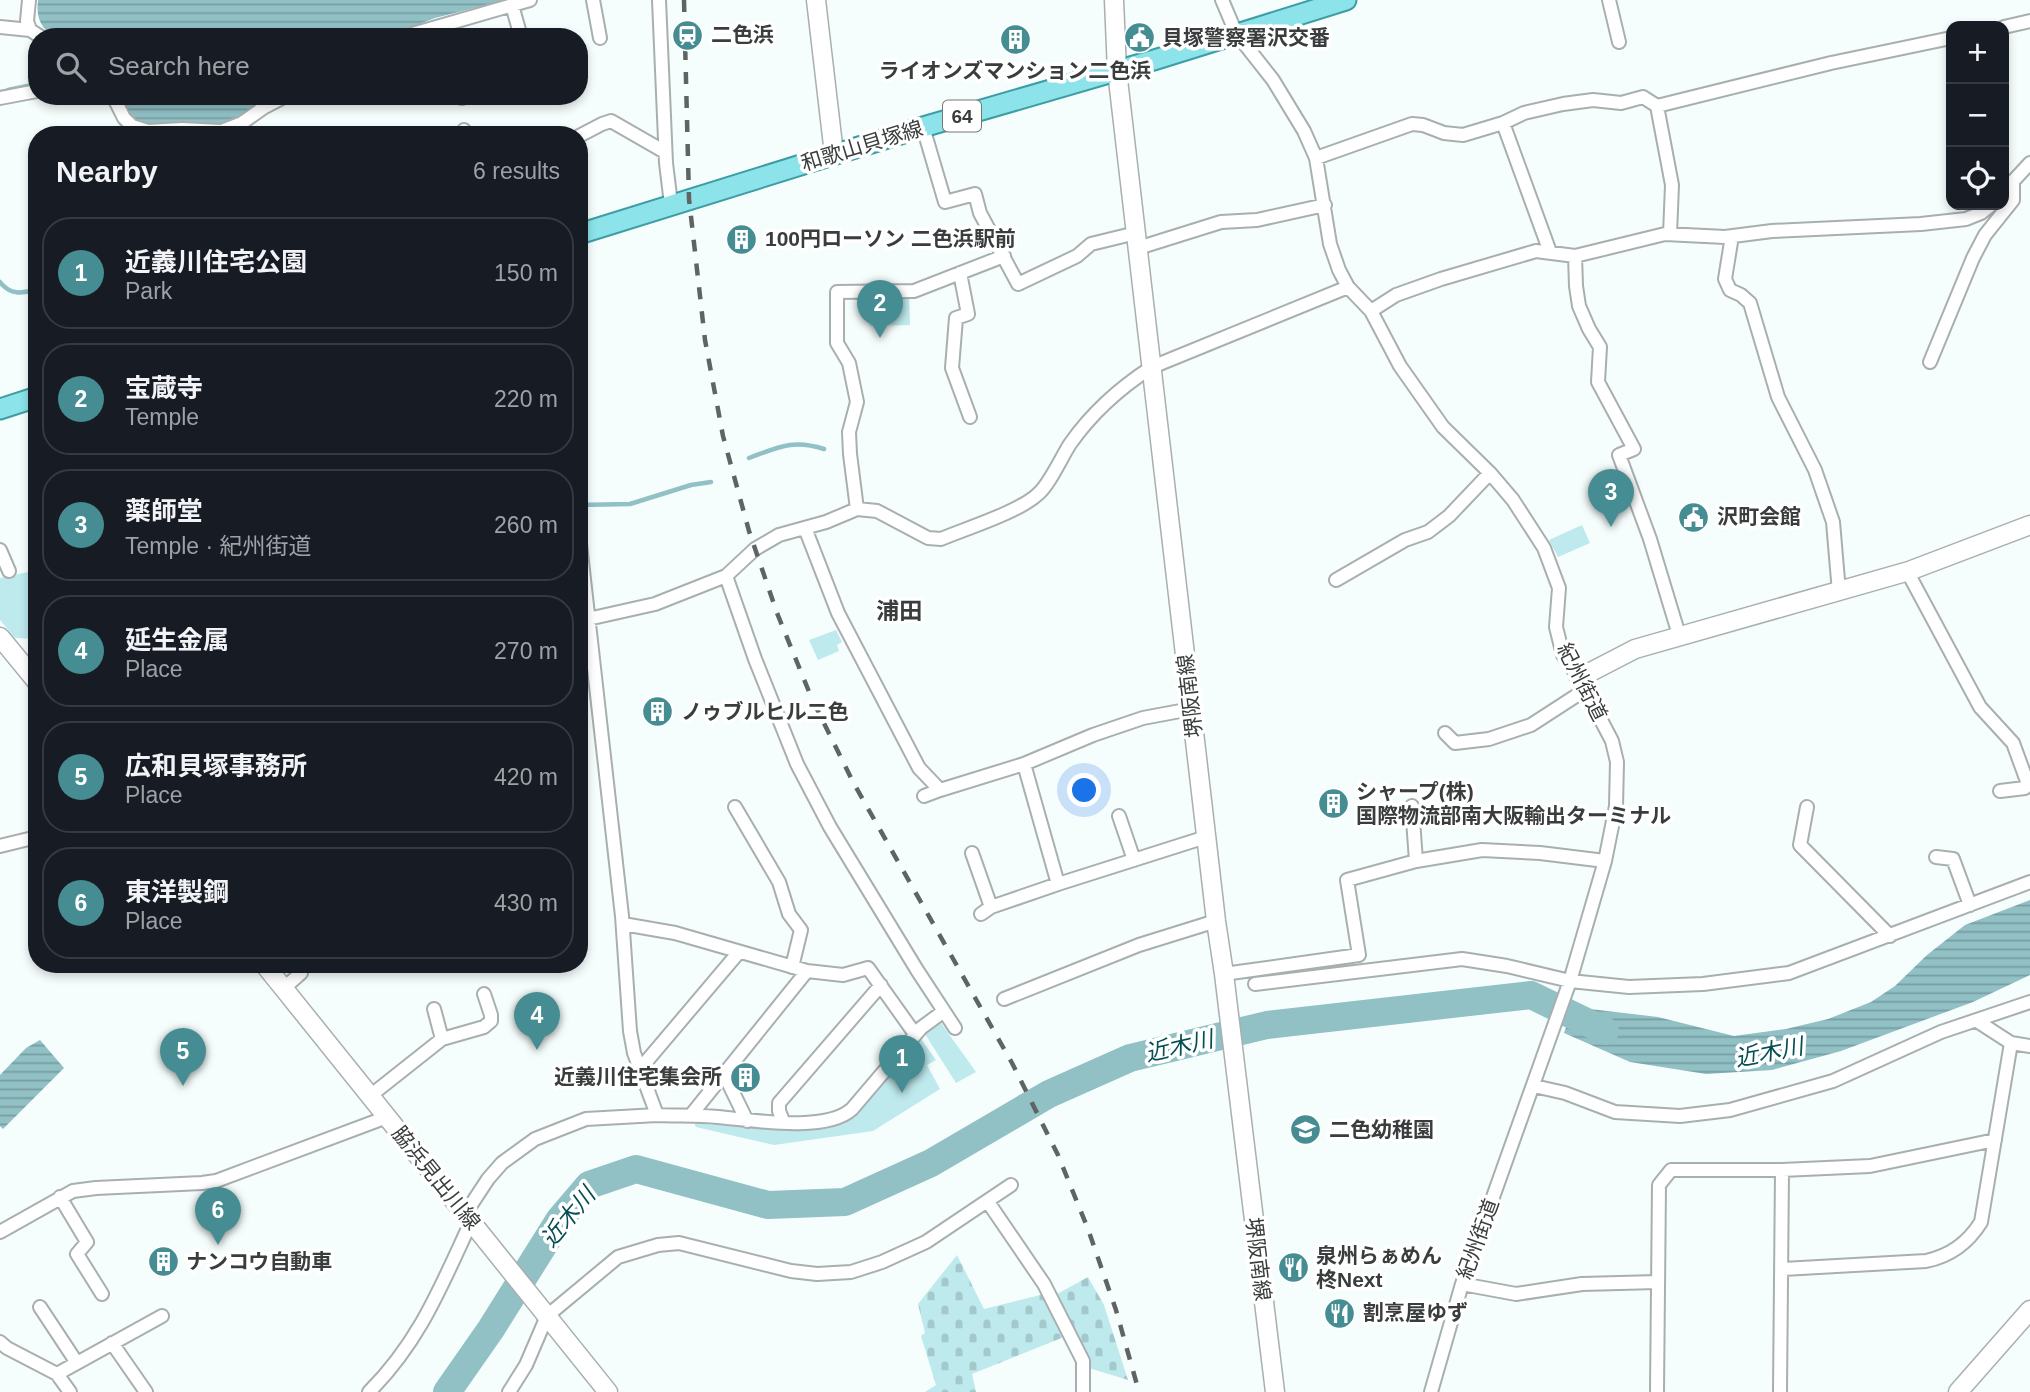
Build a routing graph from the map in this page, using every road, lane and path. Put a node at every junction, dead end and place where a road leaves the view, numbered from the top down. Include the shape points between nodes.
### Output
1 (29, 0) edge
2 (530, 0) edge
3 (593, 0) edge
4 (659, 0) edge
5 (817, 0) edge
6 (1114, 0) edge
7 (1222, 0) edge
8 (1346, 0) edge
9 (1609, 0) edge
10 (512, 5) junction
11 (2030, 21) edge
12 (2009, 26) edge
13 (0, 27) edge
14 (32, 28) edge
15 (450, 28) edge
16 (518, 28) edge
17 (28, 32) edge
18 (1236, 33) junction
19 (600, 38) dead end
20 (1946, 39) edge
21 (1619, 42) dead end
22 (1117, 71) junction
23 (28, 93) edge
24 (0, 98) edge
25 (118, 105) edge
26 (267, 105) edge
27 (1657, 106) junction
28 (1503, 123) junction
29 (130, 126) edge
30 (234, 126) edge
31 (923, 127) junction
32 (588, 131) edge
33 (665, 152) junction
34 (834, 154) junction
35 (1316, 158) junction
36 (2030, 163) edge
37 (2009, 185) edge
38 (671, 204) junction
39 (1325, 205) junction
40 (1985, 210) edge
41 (2004, 210) edge
42 (588, 231) edge
43 (1670, 234) junction
44 (1732, 236) junction
45 (1137, 240) junction
46 (1550, 252) junction
47 (1004, 256) junction
48 (1575, 256) junction
49 (960, 273) junction
50 (1348, 286) junction
51 (1370, 312) junction
52 (1930, 362) dead end
53 (1152, 367) junction
54 (28, 400) edge
55 (0, 409) edge
56 (970, 416) dead end
57 (1490, 473) junction
58 (857, 509) junction
59 (2030, 525) edge
60 (805, 528) junction
61 (0, 550) edge
62 (9, 571) dead end
63 (1907, 571) junction
64 (726, 576) junction
65 (1336, 580) dead end
66 (1839, 592) junction
67 (588, 619) edge
68 (1679, 635) junction
69 (0, 636) edge
70 (588, 651) edge
71 (28, 671) edge
72 (1582, 684) junction
73 (1191, 709) junction
74 (1445, 733) dead end
75 (1024, 764) junction
76 (2029, 783) edge
77 (940, 790) junction
78 (2000, 790) dead end
79 (924, 796) dead end
80 (1412, 806) dead end
81 (735, 807) dead end
82 (1807, 807) dead end
83 (1119, 816) dead end
84 (1206, 837) junction
85 (28, 839) edge
86 (0, 846) edge
87 (972, 853) dead end
88 (1936, 856) dead end
89 (1134, 860) junction
90 (1416, 861) junction
91 (1605, 861) junction
92 (2030, 882) edge
93 (1058, 884) junction
94 (1970, 905) junction
95 (1216, 921) junction
96 (623, 925) junction
97 (1891, 936) junction
98 (739, 952) junction
99 (792, 967) junction
100 (807, 971) junction
101 (271, 973) edge
102 (301, 973) edge
103 (1569, 982) junction
104 (1225, 983) junction
105 (1255, 984) dead end
106 (881, 985) junction
107 (283, 989) junction
108 (484, 994) dead end
109 (1004, 999) dead end
110 (2030, 1002) edge
111 (434, 1009) dead end
112 (944, 1011) junction
113 (1977, 1021) junction
114 (955, 1028) dead end
115 (915, 1034) junction
116 (442, 1039) junction
117 (2011, 1043) junction
118 (2030, 1046) edge
119 (640, 1069) junction
120 (724, 1074) junction
121 (1535, 1082) junction
122 (370, 1096) junction
123 (657, 1115) junction
124 (691, 1115) junction
125 (387, 1117) junction
126 (747, 1121) junction
127 (784, 1123) junction
128 (1995, 1140) junction
129 (1782, 1170) junction
130 (1011, 1185) dead end
131 (60, 1197) junction
132 (988, 1202) junction
133 (471, 1221) junction
134 (0, 1232) edge
135 (77, 1254) junction
136 (65, 1262) dead end
137 (1783, 1269) junction
138 (1657, 1282) junction
139 (1462, 1284) junction
140 (102, 1294) dead end
141 (40, 1307) dead end
142 (2030, 1310) edge
143 (162, 1315) dead end
144 (547, 1316) junction
145 (0, 1342) edge
146 (112, 1343) junction
147 (77, 1363) junction
148 (593, 1372) junction
149 (57, 1374) junction
150 (70, 1392) edge
151 (146, 1392) edge
152 (369, 1392) edge
153 (509, 1392) edge
154 (596, 1392) edge
155 (608, 1392) edge
156 (1083, 1392) edge
157 (1275, 1392) edge
158 (1431, 1392) edge
159 (1657, 1392) edge
160 (1780, 1392) edge
161 (1958, 1392) edge

1 - 14 street via 27,21
2 - 10 street
3 - 19 street
4 - 33 street
5 - 34 main road
6 - 22 main road, 堺阪南線
7 - 18 street, 紀州街道
8 - 18 main road, 和歌山貝塚線 / 64
9 - 21 street
10 - 15 street
10 - 16 street
11 - 12 street
13 - 17 street
18 - 22 main road, 和歌山貝塚線 / 64
18 - 35 street, 紀州街道 via 1273,80
20 - 27 street
22 - 31 main road, 和歌山貝塚線 / 64
22 - 45 main road, 堺阪南線
23 - 24 street
25 - 29 street
26 - 30 street
27 - 28 street via 1643,97 1621,103 1593,100 1524,113
27 - 43 street via 1672,185
28 - 35 street via 1463,135 1412,124
28 - 46 street
31 - 34 main road, 和歌山貝塚線 / 64
31 - 47 street via 945,202 975,194 980,213
32 - 33 street via 611,121
33 - 38 street
34 - 38 main road, 和歌山貝塚線 / 64
35 - 39 street, 紀州街道
36 - 37 street
38 - 42 main road, 和歌山貝塚線 / 64
39 - 45 street
39 - 50 street, 紀州街道 via 1329,244
40 - 44 street via 1966,219 1933,223
41 - 52 street via 1973,258
43 - 44 street
43 - 48 street
44 - 66 street via 1725,279 1730,290 1750,303 1778,397 1815,470 1833,522
45 - 47 street via 1091,244 1077,256 1018,284
45 - 53 main road, 堺阪南線
46 - 48 street
46 - 51 street via 1536,251 1441,279 1396,295
47 - 49 street
48 - 68 street via 1579,306 1600,347 1598,382 1634,449 1619,456
49 - 56 street via 968,314 956,318 952,368
49 - 58 street via 914,290 837,292 837,343 849,363 857,402 849,432
50 - 51 street, 紀州街道
50 - 53 street
51 - 57 street, 紀州街道 via 1400,366 1443,427
53 - 58 street via 1099,411 1073,440 1041,492 1027,503 941,539 928,538 877,511
53 - 73 main road, 堺阪南線
54 - 55 main road
57 - 65 street via 1428,532 1405,540
57 - 72 street, 紀州街道 via 1544,548 1559,588 1556,627 1563,655
58 - 60 street
59 - 63 main road
60 - 64 street via 779,535 755,549
60 - 77 street via 838,613 919,768
61 - 62 street
63 - 66 main road
63 - 76 street via 1980,707 2013,743
64 - 67 street via 655,604
64 - 112 street via 797,764 837,839
66 - 68 main road
68 - 72 main road via 1635,649
69 - 71 main road
70 - 96 street
72 - 74 street via 1531,725 1489,739 1455,743
72 - 91 street, 紀州街道 via 1612,741 1617,762 1616,806
73 - 75 street via 1143,718
73 - 84 main road, 堺阪南線
75 - 77 street
75 - 93 street
76 - 78 street via 2025,788
77 - 79 street
80 - 90 street
81 - 99 street via 801,930
82 - 97 street via 1800,845
83 - 89 street
84 - 89 street
84 - 95 main road, 堺阪南線
85 - 86 street
87 - 93 street via 986,910
88 - 94 street via 1954,859
89 - 93 street
90 - 91 street via 1482,850
90 - 104 street via 1348,880 1359,955
91 - 103 street, 紀州街道
92 - 94 street
94 - 97 street
95 - 104 main road, 堺阪南線
95 - 109 street
96 - 98 street via 675,933
96 - 119 street via 630,1031
97 - 103 street via 1789,973 1642,987
98 - 99 street
98 - 119 street
99 - 100 street
100 - 106 street via 838,975 867,968
100 - 120 street
101 - 107 main road, 脇浜見出川線
102 - 107 street
103 - 105 street via 1507,965 1462,959
103 - 121 street, 紀州街道
104 - 157 main road, 堺阪南線
106 - 115 street
106 - 127 street via 779,1103
107 - 122 main road, 脇浜見出川線
108 - 116 street via 491,1021
110 - 113 street
111 - 116 street
112 - 114 street
112 - 115 street
113 - 117 street
113 - 121 street via 1941,1032 1833,1081 1730,1110 1680,1116 1615,1112
115 - 127 street via 847,1114
116 - 122 street
117 - 118 street
117 - 128 street
119 - 123 street
120 - 124 street
120 - 126 street
121 - 139 street, 紀州街道
122 - 125 main road, 脇浜見出川線
123 - 124 street
123 - 133 street via 586,1119 535,1139 488,1179
124 - 126 street
125 - 131 street via 216,1181 96,1188
125 - 133 main road, 脇浜見出川線
126 - 127 street
128 - 129 street via 1870,1166
128 - 137 street via 1981,1222 1954,1250 1926,1261
129 - 137 street
129 - 138 street via 1671,1170 1659,1185
130 - 132 street
131 - 134 street
131 - 135 street via 87,1242
132 - 144 street via 926,1242 851,1272 790,1271 679,1243 638,1249 618,1257
132 - 156 street via 1044,1284 1078,1350 1083,1361
133 - 144 main road, 脇浜見出川線
133 - 152 street via 417,1333
135 - 136 street
135 - 140 street
137 - 160 street
138 - 139 street via 1582,1284 1516,1294
138 - 159 street
139 - 158 street, 紀州街道
141 - 147 street
142 - 161 main road
143 - 146 street
144 - 148 main road, 脇浜見出川線
144 - 153 street
145 - 149 street
146 - 147 street
146 - 151 street
147 - 149 street
148 - 154 main road
148 - 155 main road, 脇浜見出川線
149 - 150 street

